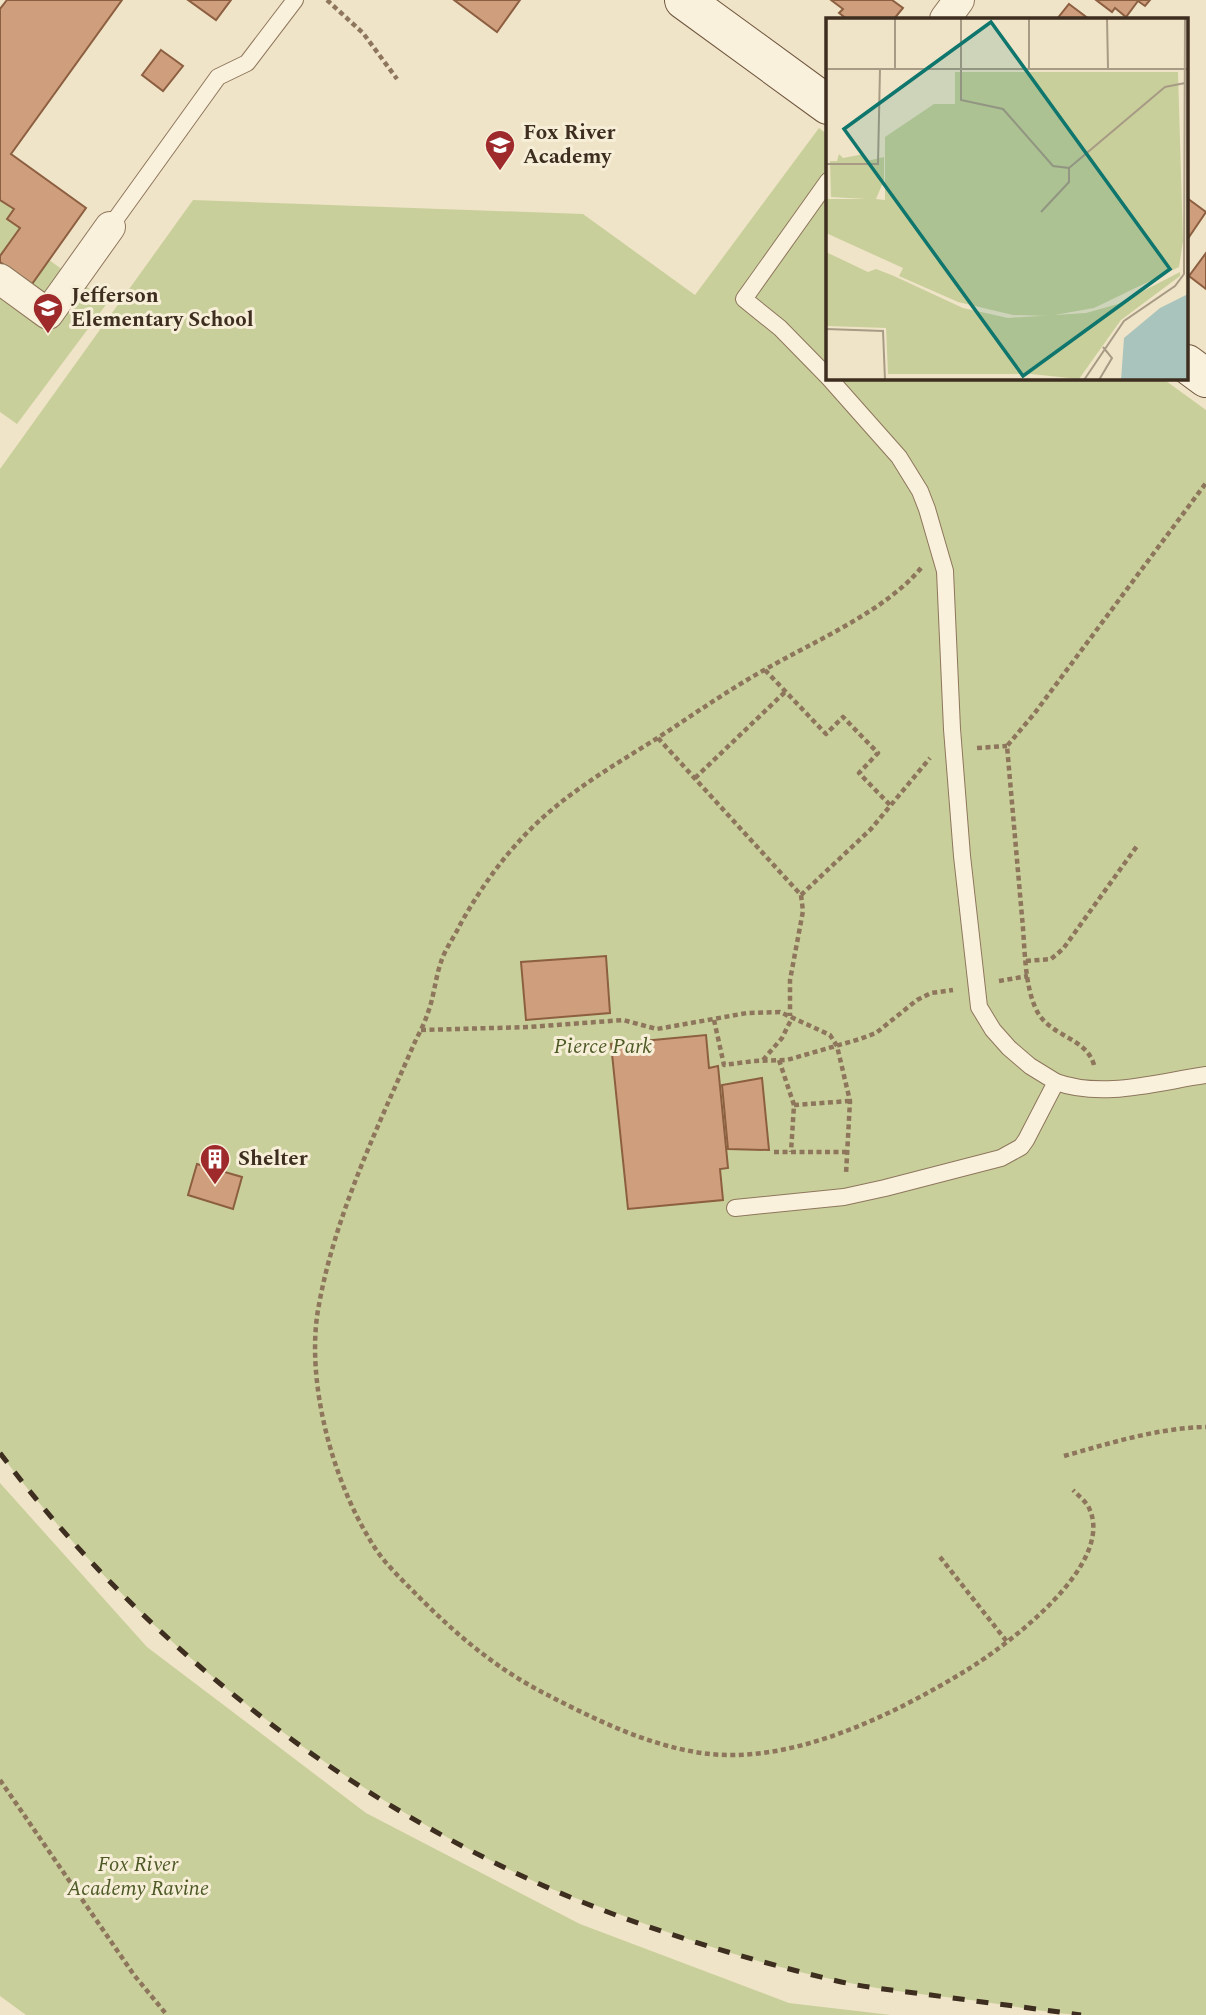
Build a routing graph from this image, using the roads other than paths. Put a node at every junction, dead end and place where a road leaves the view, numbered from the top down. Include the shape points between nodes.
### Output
1 (295, 0) edge
2 (684, 0) edge
3 (959, 0) edge
4 (946, 18) edge
5 (826, 104) edge
6 (826, 184) edge
7 (110, 227) joint
8 (0, 279) edge
9 (1188, 365) edge
10 (826, 376) edge
11 (1206, 378) edge
12 (830, 380) edge
13 (1206, 1075) edge
14 (1056, 1082) junction
15 (735, 1208) dead end

1 - 7 lane via 247,64 218,77
2 - 5 main road
3 - 4 street
6 - 10 lane via 744,299
7 - 8 street via 48,314
9 - 11 main road
12 - 14 lane via 887,442 910,473 927,509 945,571 952,729 979,1006 1009,1048
13 - 14 lane via 1096,1091
14 - 15 lane via 1026,1140 1014,1152 975,1167 852,1195

